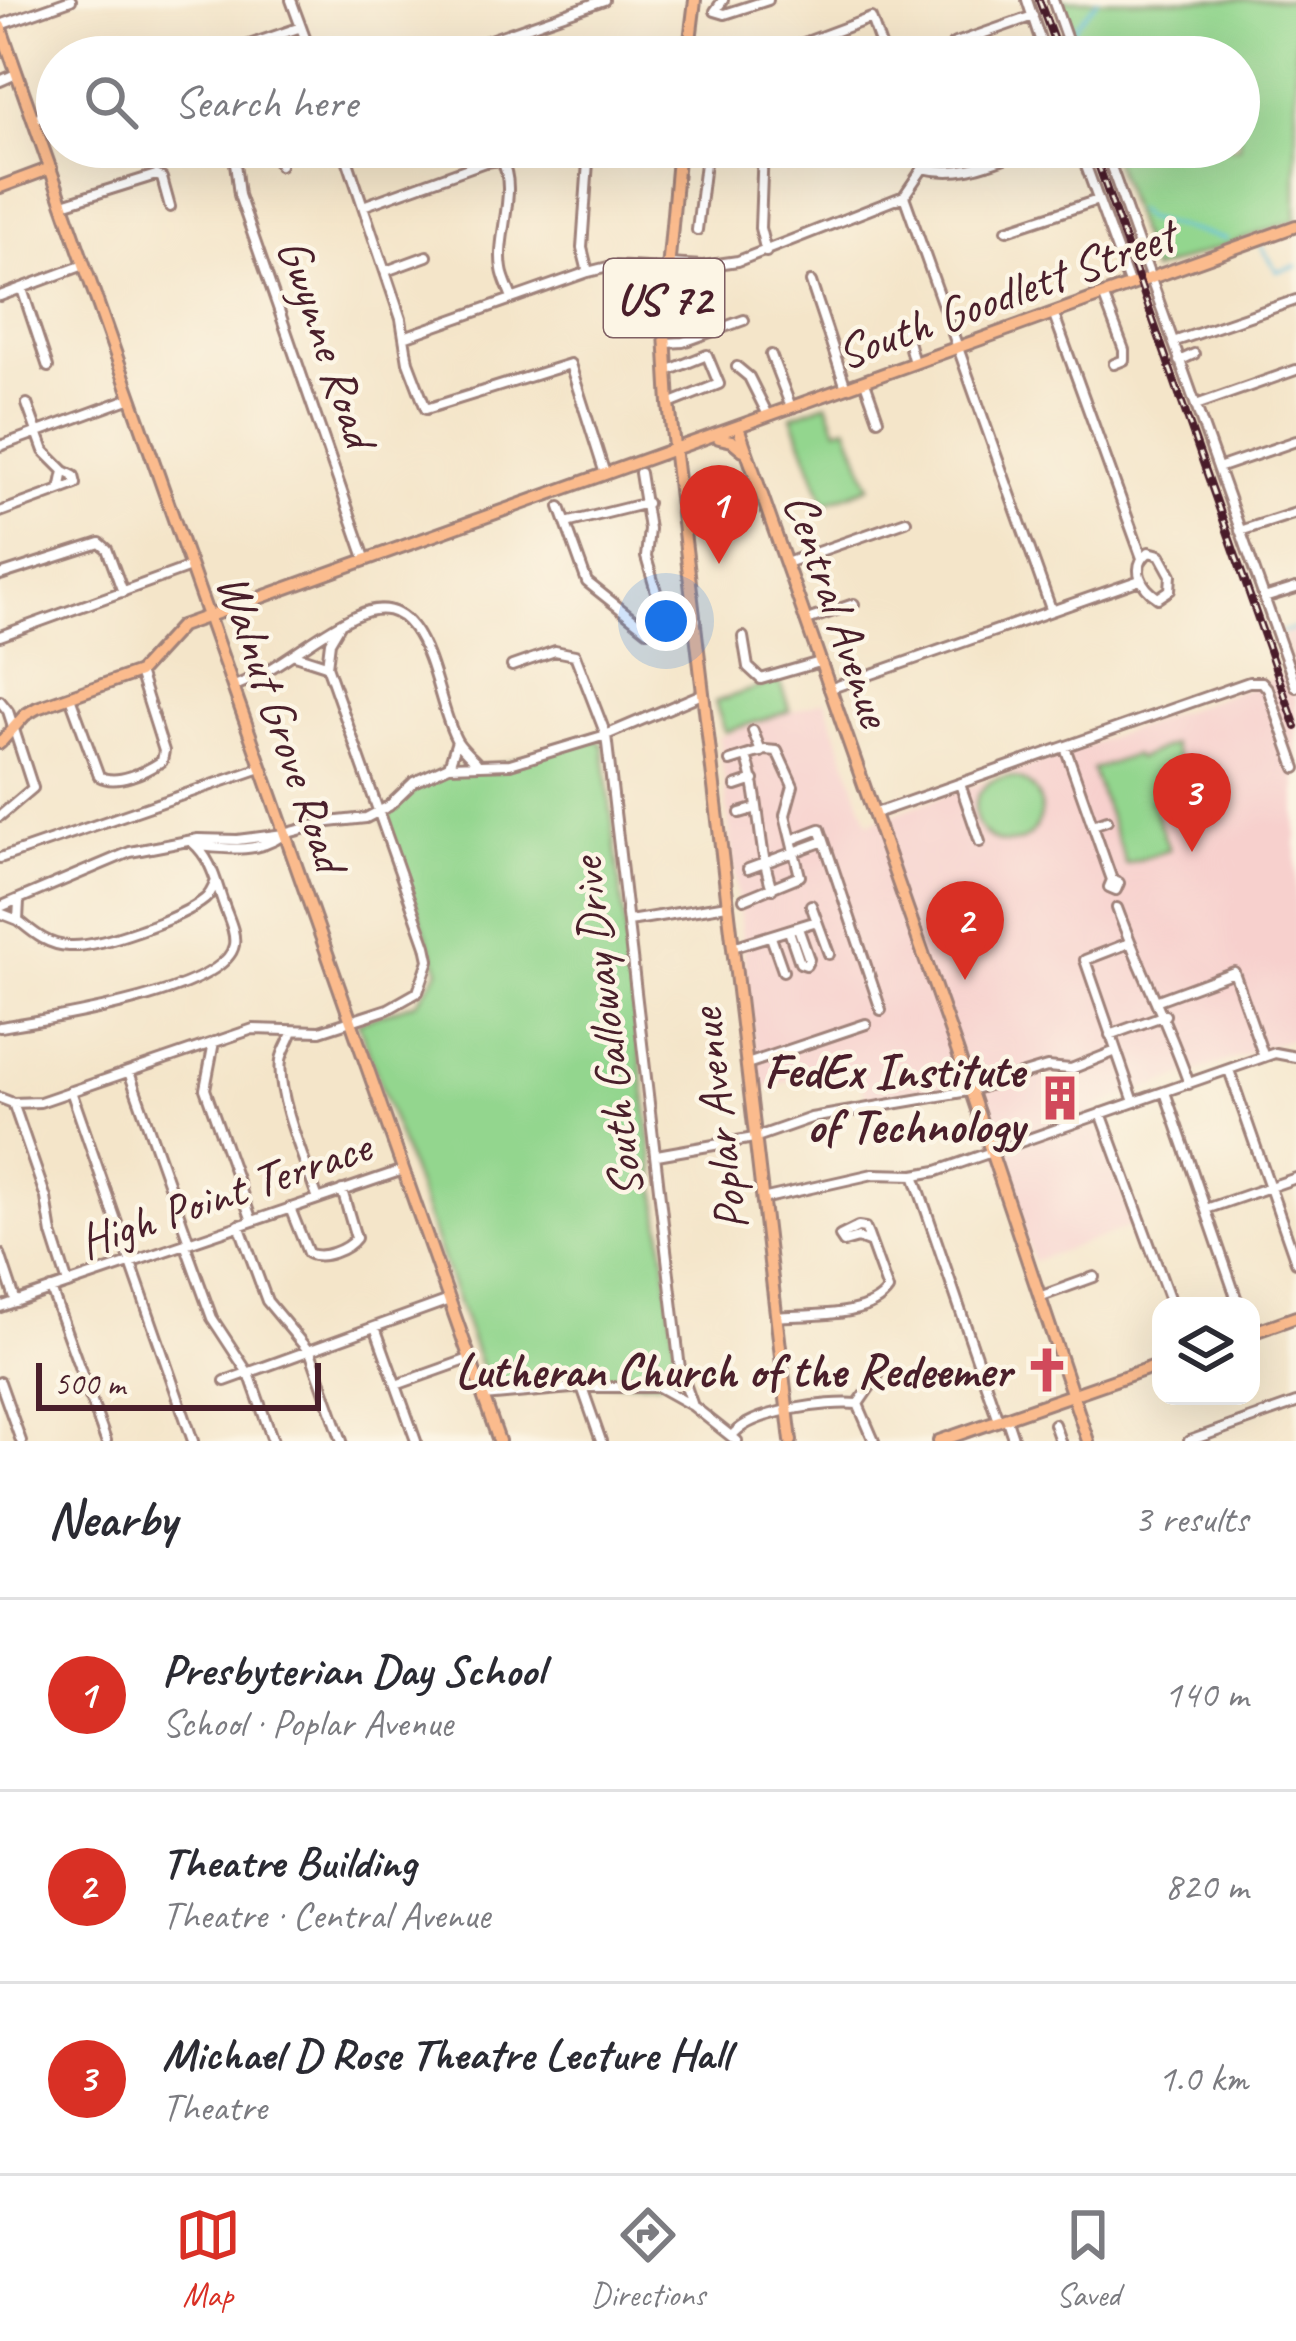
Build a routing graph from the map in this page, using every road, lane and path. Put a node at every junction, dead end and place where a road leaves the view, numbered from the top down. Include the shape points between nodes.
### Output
1 (71, 0) edge
2 (291, 0) edge
3 (604, 0) edge
4 (724, 0) edge
5 (769, 0) edge
6 (1027, 0) edge
7 (1053, 0) edge
8 (694, 4) edge
9 (715, 11) junction
10 (1033, 16) junction
11 (0, 25) edge
12 (301, 27) junction
13 (275, 36) edge
14 (304, 36) edge
15 (501, 36) edge
16 (690, 36) edge
17 (825, 36) edge
18 (878, 36) edge
19 (976, 36) edge
20 (1039, 36) edge
21 (1065, 36) edge
22 (16, 74) junction
23 (0, 81) edge
24 (36, 118) edge
25 (33, 119) junction
26 (36, 127) edge
27 (51, 168) joint
28 (236, 168) edge
29 (350, 168) edge
30 (476, 168) edge
31 (506, 168) edge
32 (588, 168) edge
33 (677, 168) edge
34 (704, 168) edge
35 (763, 168) edge
36 (922, 168) joint
37 (978, 168) edge
38 (1087, 168) edge
39 (1112, 168) edge
40 (0, 187) edge
41 (904, 196) junction
42 (673, 199) junction
43 (1098, 200) junction
44 (700, 202) junction
45 (63, 204) junction
46 (363, 206) junction
47 (170, 207) dead end
48 (1296, 226) edge
49 (697, 230) dead end
50 (1006, 230) dead end
51 (766, 252) junction
52 (427, 256) dead end
53 (84, 265) junction
54 (666, 266) junction
55 (386, 272) junction
56 (588, 272) junction
57 (1151, 280) junction
58 (811, 282) dead end
59 (1130, 287) junction
60 (22, 288) junction
61 (0, 296) edge
62 (1104, 297) junction
63 (512, 298) junction
64 (1296, 300) edge
65 (1054, 315) junction
66 (744, 320) dead end
67 (904, 326) dead end
68 (404, 337) junction
69 (1173, 342) junction
70 (664, 343) junction
71 (959, 349) junction
72 (1194, 354) dead end
73 (771, 355) dead end
74 (1179, 361) junction
75 (914, 364) junction
76 (1114, 364) dead end
77 (48, 367) dead end
78 (737, 367) dead end
79 (1296, 370) edge
80 (667, 371) junction
81 (865, 382) junction
82 (847, 389) junction
83 (131, 398) junction
84 (27, 404) dead end
85 (670, 404) junction
86 (1196, 405) junction
87 (791, 408) junction
88 (768, 416) junction
89 (878, 418) dead end
90 (672, 421) junction
91 (738, 427) junction
92 (37, 433) junction
93 (718, 438) junction
94 (696, 439) junction
95 (1296, 441) edge
96 (0, 446) edge
97 (675, 449) junction
98 (751, 463) junction
99 (1218, 468) junction
100 (640, 473) dead end
101 (605, 474) junction
102 (647, 503) junction
103 (560, 506) dead end
104 (0, 512) edge
105 (1296, 513) edge
106 (905, 520) dead end
107 (566, 524) junction
108 (1240, 531) junction
109 (364, 558) junction
110 (1142, 558) junction
111 (784, 563) junction
112 (190, 567) junction
113 (0, 575) edge
114 (1140, 580) junction
115 (1296, 588) edge
116 (123, 592) junction
117 (1264, 598) junction
118 (854, 604) dead end
119 (1051, 609) junction
120 (208, 616) junction
121 (696, 620) junction
122 (805, 621) junction
123 (340, 625) junction
124 (666, 626) junction
125 (0, 636) edge
126 (743, 638) dead end
127 (292, 656) junction
128 (820, 662) junction
129 (1292, 664) edge
130 (327, 666) junction
131 (512, 666) dead end
132 (139, 672) junction
133 (234, 686) junction
134 (1296, 687) edge
135 (829, 689) junction
136 (704, 693) junction
137 (70, 697) junction
138 (0, 701) edge
139 (14, 726) junction
140 (754, 731) dead end
141 (606, 735) junction
142 (457, 741) junction
143 (0, 743) edge
144 (1065, 747) junction
145 (761, 752) junction
146 (746, 755) junction
147 (730, 761) dead end
148 (476, 762) junction
149 (449, 766) junction
150 (261, 768) junction
151 (1296, 768) edge
152 (754, 780) junction
153 (961, 784) junction
154 (736, 787) dead end
155 (757, 808) junction
156 (378, 812) junction
157 (740, 813) dead end
158 (872, 814) junction
159 (0, 816) edge
160 (1107, 820) dead end
161 (1093, 826) junction
162 (284, 834) junction
163 (760, 836) junction
164 (191, 842) junction
165 (744, 842) dead end
166 (980, 842) dead end
167 (225, 844) junction
168 (794, 844) junction
169 (0, 858) edge
170 (764, 863) junction
171 (748, 869) dead end
172 (215, 877) junction
173 (1112, 880) dead end
174 (772, 889) junction
175 (206, 899) junction
176 (744, 899) dead end
177 (19, 901) junction
178 (223, 903) junction
179 (811, 904) dead end
180 (727, 905) junction
181 (1117, 908) dead end
182 (0, 910) edge
183 (18, 920) junction
184 (629, 922) junction
185 (817, 922) junction
186 (771, 937) junction
187 (1130, 943) junction
188 (733, 946) junction
189 (829, 954) dead end
190 (782, 971) dead end
191 (1158, 1000) junction
192 (881, 1010) dead end
193 (1165, 1015) junction
194 (350, 1022) junction
195 (866, 1024) dead end
196 (0, 1027) edge
197 (292, 1033) junction
198 (1111, 1035) junction
199 (214, 1042) junction
200 (1116, 1052) junction
201 (1264, 1057) junction
202 (1296, 1057) edge
203 (747, 1064) junction
204 (1229, 1070) junction
205 (129, 1072) junction
206 (1189, 1084) junction
207 (70, 1091) junction
208 (968, 1091) junction
209 (1165, 1092) junction
210 (0, 1098) edge
211 (1134, 1102) junction
212 (13, 1103) junction
213 (0, 1110) edge
214 (1101, 1113) junction
215 (754, 1138) junction
216 (989, 1153) junction
217 (657, 1155) junction
218 (403, 1170) junction
219 (914, 1175) junction
220 (1296, 1178) edge
221 (1269, 1187) junction
222 (342, 1190) junction
223 (763, 1198) junction
224 (318, 1199) junction
225 (290, 1208) junction
226 (1206, 1209) junction
227 (252, 1221) junction
228 (239, 1225) junction
229 (187, 1243) junction
230 (871, 1243) dead end
231 (0, 1254) edge
232 (132, 1262) junction
233 (1296, 1262) edge
234 (1094, 1277) dead end
235 (68, 1284) junction
236 (52, 1289) junction
237 (1039, 1297) junction
238 (1169, 1297) edge
239 (1236, 1297) edge
240 (449, 1300) junction
241 (16, 1301) junction
242 (0, 1307) edge
243 (776, 1317) junction
244 (1296, 1317) edge
245 (375, 1327) junction
246 (1260, 1330) edge
247 (308, 1351) junction
248 (469, 1358) junction
249 (886, 1363) dead end
250 (1152, 1367) edge
251 (680, 1369) junction
252 (248, 1372) junction
253 (224, 1381) dead end
254 (0, 1382) edge
255 (396, 1384) junction
256 (582, 1387) junction
257 (658, 1387) junction
258 (1072, 1394) junction
259 (483, 1396) junction
260 (1296, 1403) edge
261 (858, 1404) junction
262 (693, 1406) junction
263 (788, 1412) junction
264 (1002, 1419) junction
265 (1054, 1424) dead end
266 (979, 1434) edge
267 (734, 1439) edge
268 (19, 1440) edge
269 (106, 1441) edge
270 (194, 1441) edge
271 (274, 1441) edge
272 (342, 1441) edge
273 (416, 1441) edge
274 (500, 1441) edge
275 (601, 1441) edge
276 (791, 1441) edge
277 (874, 1441) edge
278 (938, 1441) edge
279 (1014, 1441) edge
280 (1060, 1441) edge
281 (1088, 1441) edge
282 (1189, 1441) edge

1 - 11 street
2 - 12 street
3 - 15 street
4 - 9 street
5 - 9 street
6 - 10 street
7 - 21 street
8 - 9 street
8 - 16 main road
10 - 19 street
10 - 20 street
11 - 22 main road, Walnut Grove Road
12 - 13 street
12 - 14 street
17 - 18 street via 872,19
22 - 23 street
22 - 25 main road, Walnut Grove Road
24 - 25 street
25 - 26 main road, Walnut Grove Road
27 - 40 main road
27 - 45 main road, Walnut Grove Road
28 - 109 street, Gwynne Road
29 - 46 street
30 - 46 street
31 - 63 street via 502,269
32 - 56 street via 582,248
33 - 42 main road, Poplar Avenue / US 72
34 - 44 street
35 - 51 street
36 - 37 street
36 - 41 street
38 - 43 street
39 - 57 street
41 - 51 street
41 - 71 street
42 - 44 street
42 - 54 main road, Poplar Avenue / US 72
43 - 50 street
43 - 59 street
44 - 49 street
45 - 47 street via 156,175
45 - 53 main road, Walnut Grove Road
46 - 55 street
48 - 57 main road, South Goodlett Street
51 - 54 street via 723,265
52 - 55 street
53 - 60 street
53 - 83 main road, Walnut Grove Road
54 - 56 street
54 - 70 main road, Poplar Avenue / US 72
55 - 68 street
56 - 63 street
57 - 59 main road, South Goodlett Street
57 - 69 street
58 - 82 street
59 - 62 main road, South Goodlett Street
60 - 61 street
60 - 77 street
62 - 65 main road, South Goodlett Street
62 - 76 street via 1124,350
63 - 68 street
64 - 69 street
65 - 71 main road, South Goodlett Street
65 - 110 street
66 - 70 street
67 - 75 street
68 - 101 street via 426,410 570,364
69 - 74 street
70 - 80 main road, Poplar Avenue / US 72
71 - 75 main road, South Goodlett Street
71 - 119 street
72 - 74 street
73 - 87 street
74 - 86 street
75 - 81 main road, South Goodlett Street
78 - 88 street
79 - 86 street
80 - 85 main road, Poplar Avenue / US 72
80 - 85 street via 708,356 719,384
81 - 82 main road, South Goodlett Street
81 - 89 street
82 - 87 main road, South Goodlett Street
83 - 92 street
83 - 112 main road, Walnut Grove Road
84 - 92 street
85 - 90 main road, Poplar Avenue / US 72
86 - 99 street
87 - 88 main road, South Goodlett Street
88 - 91 main road, South Goodlett Street
90 - 94 main road
90 - 97 main road, Poplar Avenue / US 72
91 - 93 main road, South Goodlett Street
91 - 94 main road, South Goodlett Street
91 - 98 main road, Central Avenue
92 - 96 street
92 - 104 street via 62,480
93 - 97 main road, South Goodlett Street
93 - 98 main road via 737,444
94 - 97 main road, South Goodlett Street
95 - 99 street
97 - 101 main road, South Goodlett Street
97 - 121 main road, Poplar Avenue / US 72
98 - 111 main road, Central Avenue
99 - 108 street
100 - 102 street
101 - 109 main road, South Goodlett Street
102 - 107 street
102 - 124 street via 646,557
103 - 107 street
105 - 108 street
106 - 111 street
107 - 124 street via 586,581 647,629
108 - 117 street
109 - 120 main road, South Goodlett Street
110 - 114 street
110 - 114 street via 1160,555 1172,583 1158,598
111 - 122 main road, Central Avenue
112 - 116 street
112 - 120 main road, Walnut Grove Road
113 - 116 street via 100,543
114 - 119 street
115 - 117 street
116 - 125 street
117 - 129 street
118 - 122 street
119 - 135 street
120 - 132 main road, South Goodlett Street via 171,634
120 - 133 main road, Walnut Grove Road
121 - 124 street
121 - 136 main road, Poplar Avenue / US 72
122 - 128 main road, Central Avenue
123 - 127 street
123 - 130 street
123 - 142 street via 380,609 411,623
126 - 128 street via 748,667 761,679
127 - 130 street
127 - 133 street
128 - 135 main road, Central Avenue
129 - 134 street
130 - 156 street
131 - 141 street, South Galloway Drive via 555,651 575,655
132 - 137 main road
132 - 137 street via 161,761 106,781 93,767
133 - 150 main road, Walnut Grove Road
135 - 158 main road, Central Avenue
136 - 141 street
136 - 180 main road, Poplar Avenue / US 72
137 - 139 main road
138 - 139 street
139 - 143 main road
139 - 159 street via 33,788
140 - 145 street
141 - 148 street via 510,764
141 - 184 street, South Galloway Drive
142 - 148 street
142 - 149 street
144 - 151 street via 1262,682
144 - 153 street
144 - 161 street
145 - 146 street
145 - 168 street via 777,751 793,784 785,815
146 - 147 street
146 - 152 street
148 - 149 street
149 - 156 street
150 - 162 main road, Walnut Grove Road
150 - 169 street
152 - 154 street
152 - 155 street
153 - 158 street
153 - 166 street
155 - 157 street
155 - 163 street
156 - 162 street
156 - 194 street via 429,960 418,992
158 - 208 main road, Central Avenue
160 - 161 street
161 - 173 street
162 - 167 street
162 - 194 main road, Walnut Grove Road
163 - 165 street
163 - 170 street
164 - 167 street
164 - 172 street
164 - 177 street via 102,861
167 - 172 street
168 - 170 street
168 - 174 street via 799,878
168 - 192 street via 824,841
170 - 171 street
170 - 174 street
172 - 175 street
172 - 178 street
174 - 176 street
175 - 178 street
175 - 183 street via 73,947 42,939
177 - 182 street
177 - 183 street
178 - 196 street via 234,946 209,972 142,998
179 - 185 street
180 - 184 street
180 - 188 main road, Poplar Avenue / US 72
181 - 187 street
182 - 183 street
184 - 217 street, South Galloway Drive
185 - 186 street
185 - 189 street
186 - 188 street
186 - 190 street
187 - 191 street
187 - 198 street via 1084,960
188 - 203 main road, Poplar Avenue / US 72
191 - 193 street
191 - 201 street via 1234,972
193 - 198 street
193 - 206 street
194 - 197 street
194 - 218 main road, Walnut Grove Road
195 - 203 street
197 - 199 street via 258,1028
197 - 224 street via 283,1080
198 - 200 street
199 - 205 street
199 - 227 street via 205,1089
200 - 208 street
200 - 211 street
201 - 202 street
201 - 204 street
203 - 215 main road, Poplar Avenue / US 72
204 - 206 street
204 - 221 street
205 - 207 street
205 - 229 street
206 - 209 street
207 - 212 street
207 - 232 street
208 - 215 street via 811,1118
208 - 216 main road, Central Avenue
209 - 211 street
209 - 226 street
210 - 212 street
211 - 214 street
212 - 213 street
212 - 235 street
214 - 216 street
214 - 238 street
215 - 217 street
215 - 223 main road, Poplar Avenue / US 72
216 - 219 street
216 - 237 main road, Central Avenue
217 - 251 street, South Galloway Drive
218 - 222 street, High Point Terrace
218 - 240 main road, Walnut Grove Road
219 - 223 street via 873,1174
219 - 264 street
220 - 221 street
221 - 226 street
221 - 233 street
222 - 224 street, High Point Terrace
222 - 225 street via 355,1241 321,1256 310,1255
223 - 243 main road, Poplar Avenue / US 72
224 - 225 street, High Point Terrace
225 - 227 street, High Point Terrace
226 - 239 street
227 - 228 street, High Point Terrace
228 - 229 street, High Point Terrace
228 - 247 street via 267,1301
229 - 232 street, High Point Terrace
229 - 252 street via 213,1322
230 - 243 street via 887,1290 881,1300
231 - 241 street
232 - 235 street, High Point Terrace
232 - 270 street
234 - 237 street
235 - 236 street, High Point Terrace
236 - 241 street, High Point Terrace
236 - 269 street
237 - 258 main road, Central Avenue
240 - 245 street
240 - 248 main road, Walnut Grove Road
241 - 242 street, High Point Terrace
243 - 263 main road, Poplar Avenue / US 72
244 - 246 main road
245 - 247 street
245 - 255 street
247 - 252 street
247 - 272 street
248 - 255 street
248 - 259 main road, Walnut Grove Road
249 - 261 street
250 - 258 main road
251 - 257 street
251 - 262 street, South Galloway Drive
252 - 253 street
252 - 271 street
254 - 268 street
255 - 273 street
256 - 257 street
256 - 259 street
256 - 275 street
257 - 262 street
258 - 264 main road
258 - 281 main road, Central Avenue
259 - 274 main road, Walnut Grove Road
260 - 282 street
261 - 263 street
261 - 277 street
262 - 267 street
263 - 267 street via 748,1421
263 - 276 main road, Poplar Avenue / US 72
264 - 266 main road
264 - 279 street
265 - 280 street
266 - 278 main road

